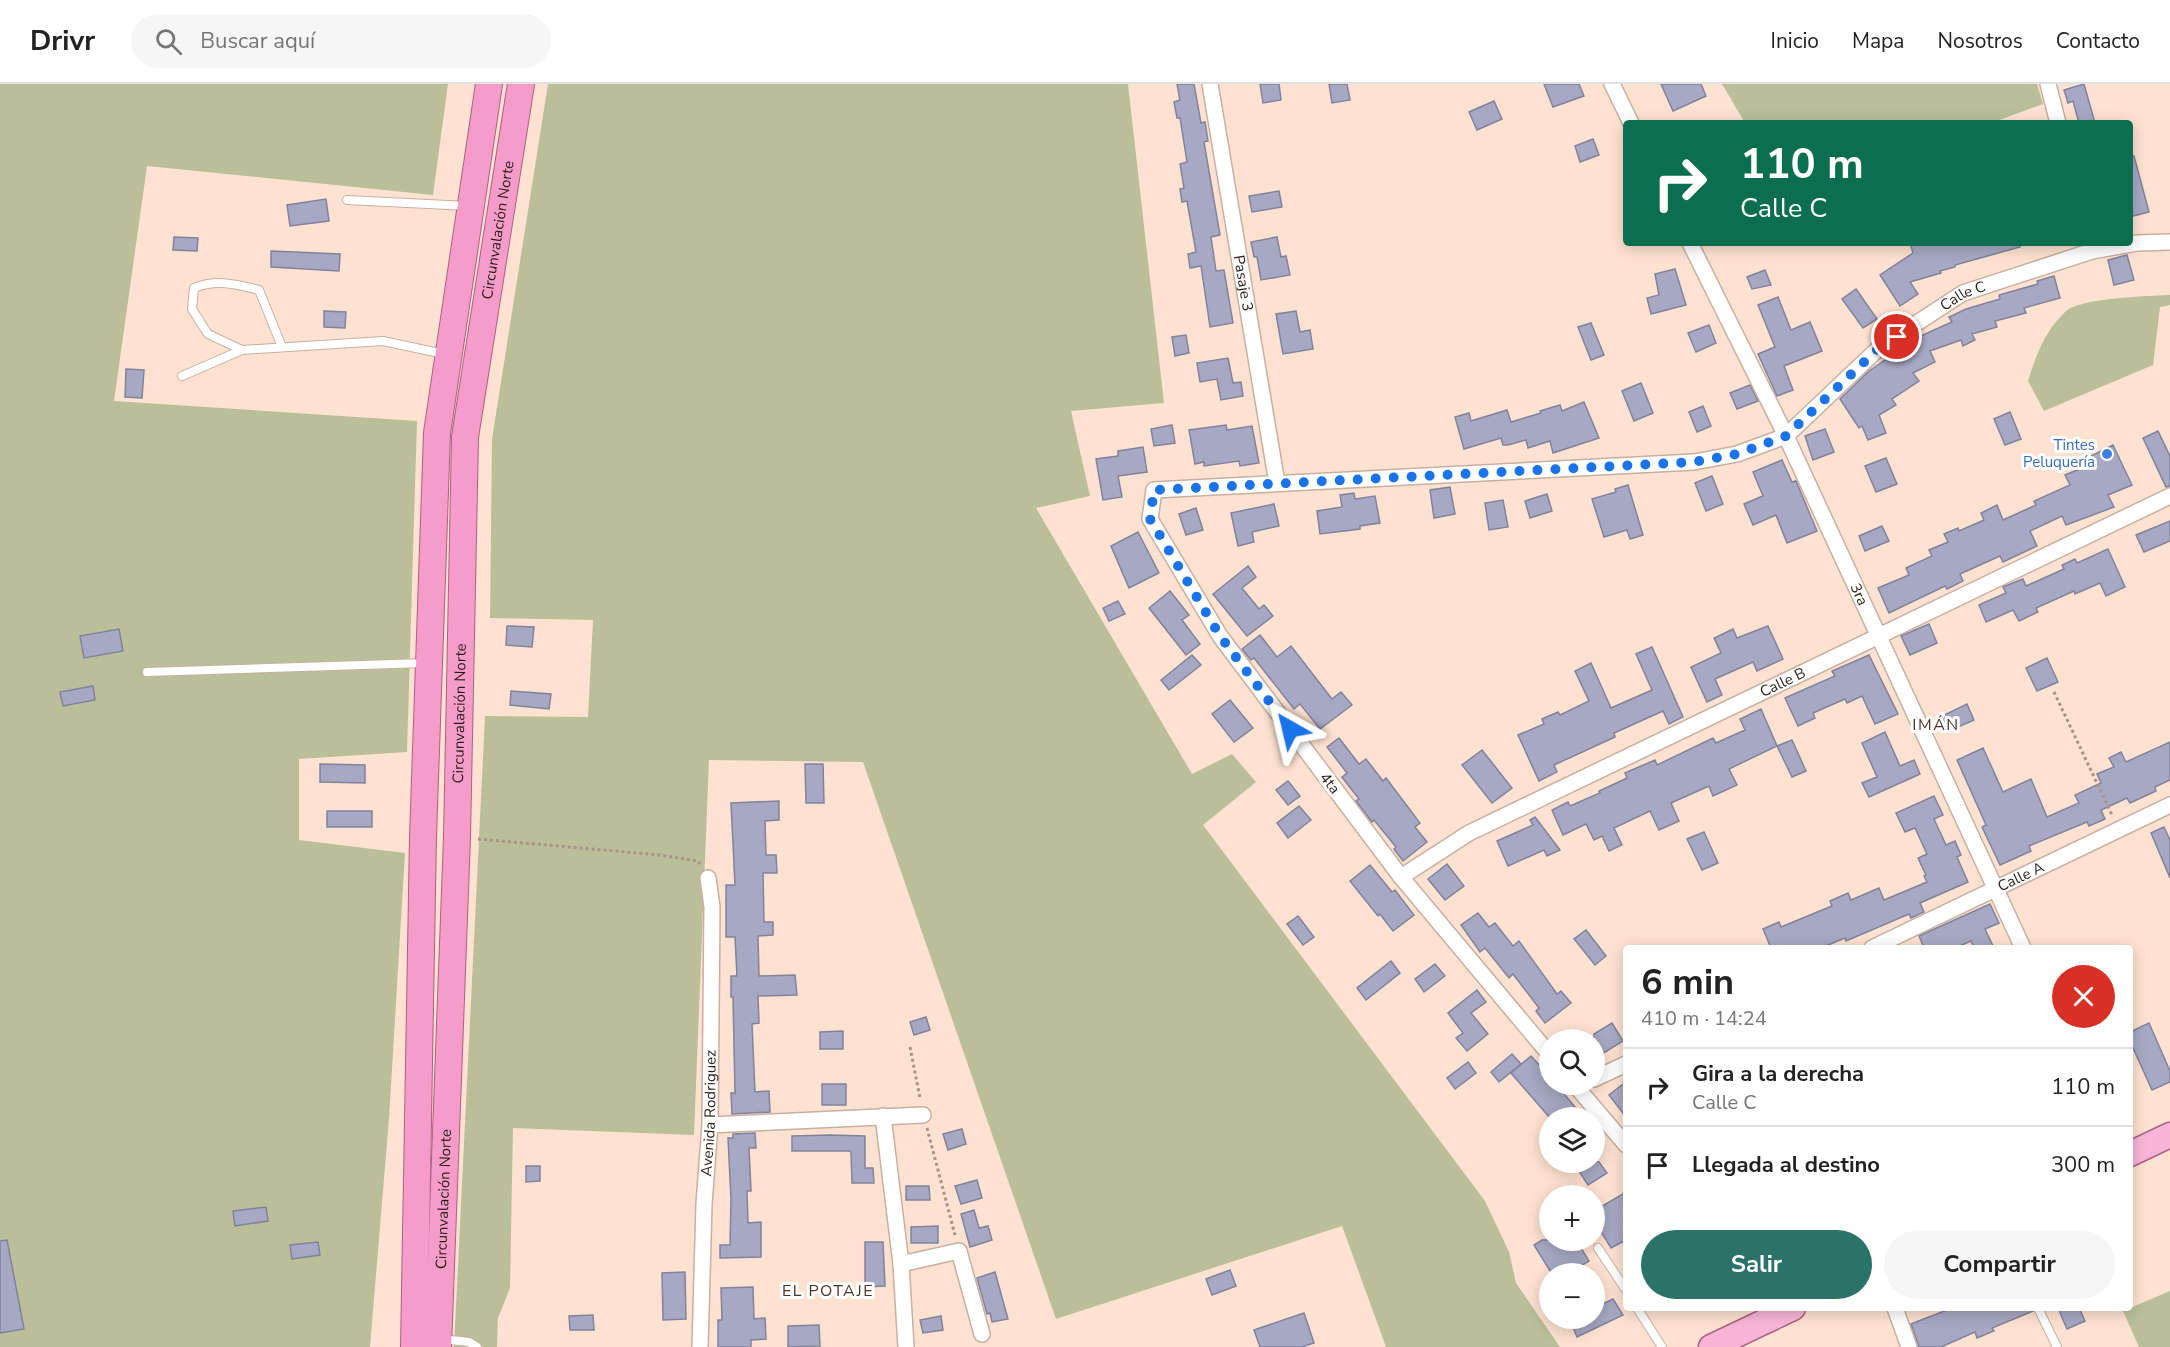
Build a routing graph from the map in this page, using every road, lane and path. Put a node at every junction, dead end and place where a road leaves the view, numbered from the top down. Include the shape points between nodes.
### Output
1 (489, 84) edge
2 (520, 84) edge
3 (1210, 84) edge
4 (1612, 84) edge
5 (2048, 84) edge
6 (1630, 120) edge
7 (2057, 120) edge
8 (347, 200) dead end
9 (471, 206) junction
10 (2170, 242) edge
11 (2133, 243) edge
12 (1691, 246) edge
13 (2091, 247) edge
14 (282, 347) junction
15 (242, 350) junction
16 (448, 354) junction
17 (182, 376) dead end
18 (1786, 436) junction
19 (1277, 483) junction
20 (1154, 490) joint
21 (2170, 496) edge
22 (1878, 636) junction
23 (429, 663) junction
24 (147, 672) dead end
25 (2054, 692) dead end
26 (2170, 805) edge
27 (2119, 830) junction
28 (457, 837) junction
29 (1401, 877) junction
30 (708, 878) joint
31 (1996, 889) junction
32 (1878, 945) edge
33 (2022, 945) edge
34 (1539, 1042) edge
35 (910, 1047) dead end
36 (1623, 1065) edge
37 (1605, 1074) edge
38 (1585, 1095) edge
39 (923, 1115) junction
40 (883, 1116) junction
41 (710, 1125) junction
42 (2170, 1135) edge
43 (1623, 1141) edge
44 (2133, 1153) edge
45 (959, 1251) junction
46 (1600, 1251) edge
47 (901, 1264) junction
48 (1623, 1286) edge
49 (1639, 1311) edge
50 (1777, 1311) edge
51 (1896, 1311) edge
52 (2039, 1311) edge
53 (982, 1334) dead end
54 (430, 1344) edge
55 (477, 1347) edge
56 (700, 1347) edge
57 (906, 1347) edge
58 (1662, 1347) edge
59 (1711, 1347) edge
60 (1909, 1347) edge
61 (2056, 1347) edge

1 - 9 highway, Circunvalación Norte
2 - 28 highway, Circunvalación Norte via 465,437
3 - 19 street, Pasaje 3
4 - 6 street
5 - 7 street
8 - 9 lane
9 - 16 highway, Circunvalación Norte
10 - 11 street, Calle C
12 - 18 street, 3ra
13 - 18 street, Calle C via 1963,293 1880,347
14 - 15 lane
14 - 15 lane via 259,290 208,282 194,288 192,309 208,334
14 - 16 lane via 383,341
15 - 17 lane
16 - 23 highway, Circunvalación Norte via 437,433
18 - 19 street, Calle C via 1737,454 1694,462
18 - 22 street, 3ra
19 - 20 street, Calle C
20 - 29 street, 4ta via 1150,519 1220,636
21 - 22 street, Calle B
22 - 29 street, Calle B via 1469,833
22 - 31 street, 3ra
23 - 24 lane
23 - 54 highway, Circunvalación Norte via 423,837
25 - 27 path
26 - 27 street, Calle A
27 - 31 street, Calle A
28 - 30 path via 698,861
28 - 54 highway, Circunvalación Norte
29 - 34 street, 4ta
30 - 41 street, Avenida Rodriguez via 712,907
31 - 32 street, Calle A
31 - 33 street, 3ra
35 - 39 path
36 - 37 street
38 - 43 street
39 - 40 street
39 - 45 path
40 - 41 street
40 - 47 street
41 - 56 street, Avenida Rodriguez
42 - 44 main road
45 - 47 street
45 - 53 street
46 - 48 lane
47 - 57 street
49 - 58 lane
50 - 59 main road via 1739,1337
51 - 60 street
52 - 61 lane
54 - 55 lane via 469,1342

